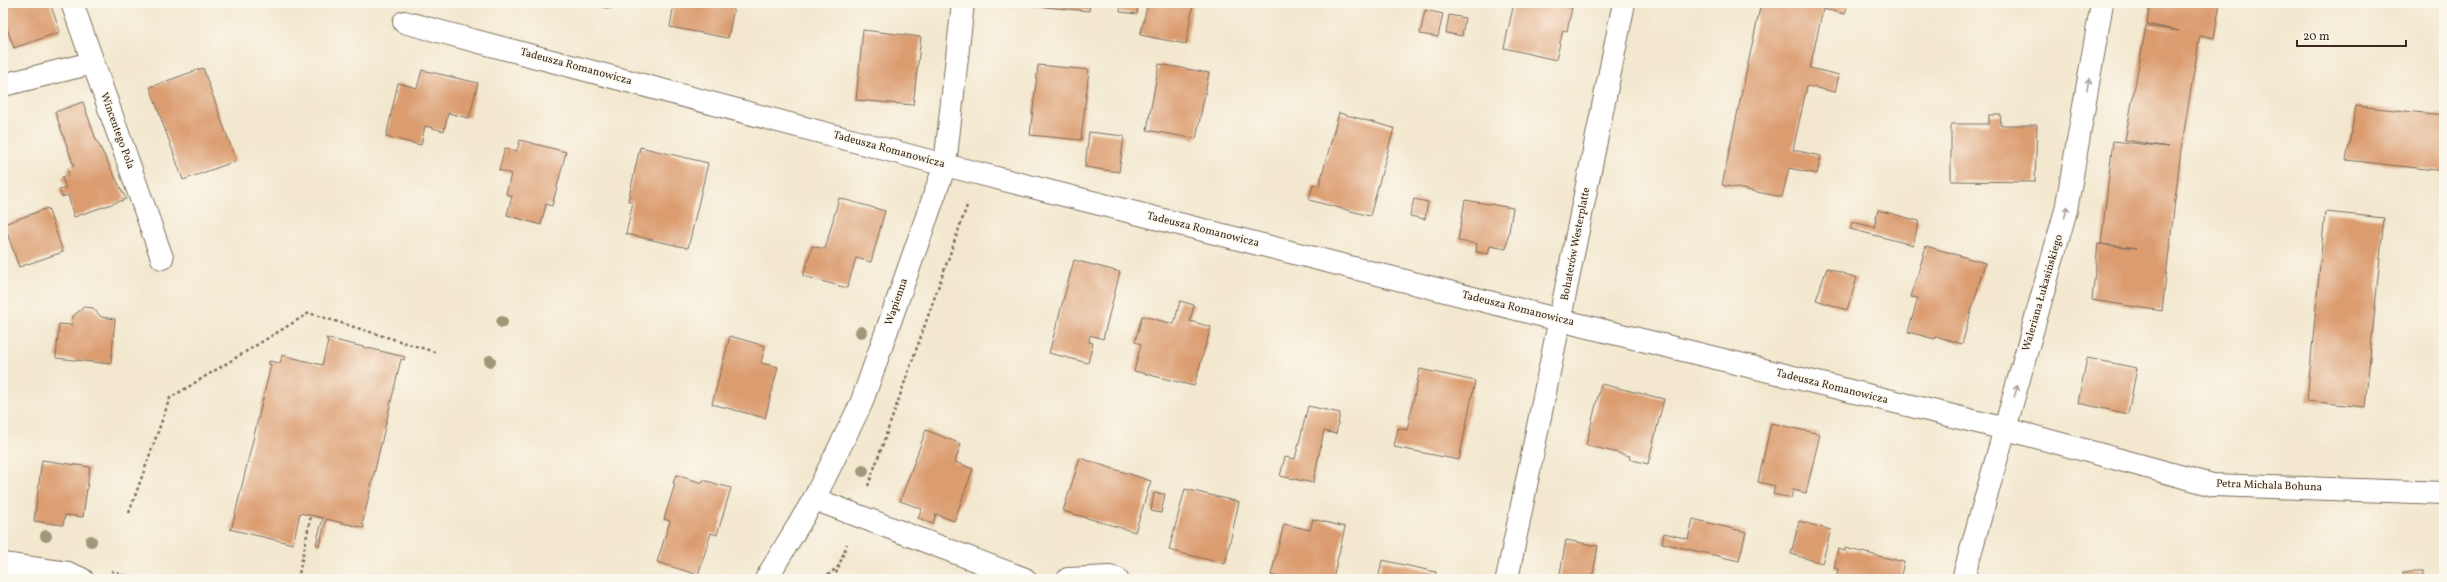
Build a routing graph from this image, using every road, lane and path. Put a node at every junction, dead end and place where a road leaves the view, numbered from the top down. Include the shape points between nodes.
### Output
1 (72, 3) edge
2 (963, 3) edge
3 (1624, 3) edge
4 (2102, 3) edge
5 (404, 22) dead end
6 (92, 63) junction
7 (3, 85) edge
8 (945, 165) junction
9 (977, 173) junction
10 (162, 258) dead end
11 (1560, 320) junction
12 (438, 353) dead end
13 (2006, 429) junction
14 (866, 491) dead end
15 (2444, 493) edge
16 (814, 499) junction
17 (129, 513) dead end
18 (311, 515) dead end
19 (3, 564) edge
20 (82, 579) edge
21 (298, 579) edge
22 (766, 579) edge
23 (823, 579) edge
24 (834, 579) edge
25 (1025, 579) edge
26 (1068, 579) edge
27 (1117, 579) edge
28 (1506, 579) edge
29 (1963, 579) edge

1 - 6 street, Wincentego Pola
2 - 8 street, Wapienna
3 - 11 street, Bohaterów Westerplatte
13 -> 4 street, Waleriana Łukasińskiego via 2066,210
5 - 8 street, Tadeusza Romanowicza
6 - 7 street
6 - 10 street, Wincentego Pola
8 - 9 street, Tadeusza Romanowicza
8 - 16 street, Wapienna via 861,404
9 - 11 street, Tadeusza Romanowicza
9 - 14 path
11 - 13 street, Tadeusza Romanowicza
11 - 28 street, Bohaterów Westerplatte
12 - 17 path via 309,313 170,398
13 - 15 street, Petra Michala Bohuna via 2213,485
13 - 29 street, Waleriana Łukasińskiego
16 - 22 street, Wapienna
16 - 25 street
18 - 21 path
19 - 20 street via 68,573
23 - 24 path via 839,566
26 - 27 street

